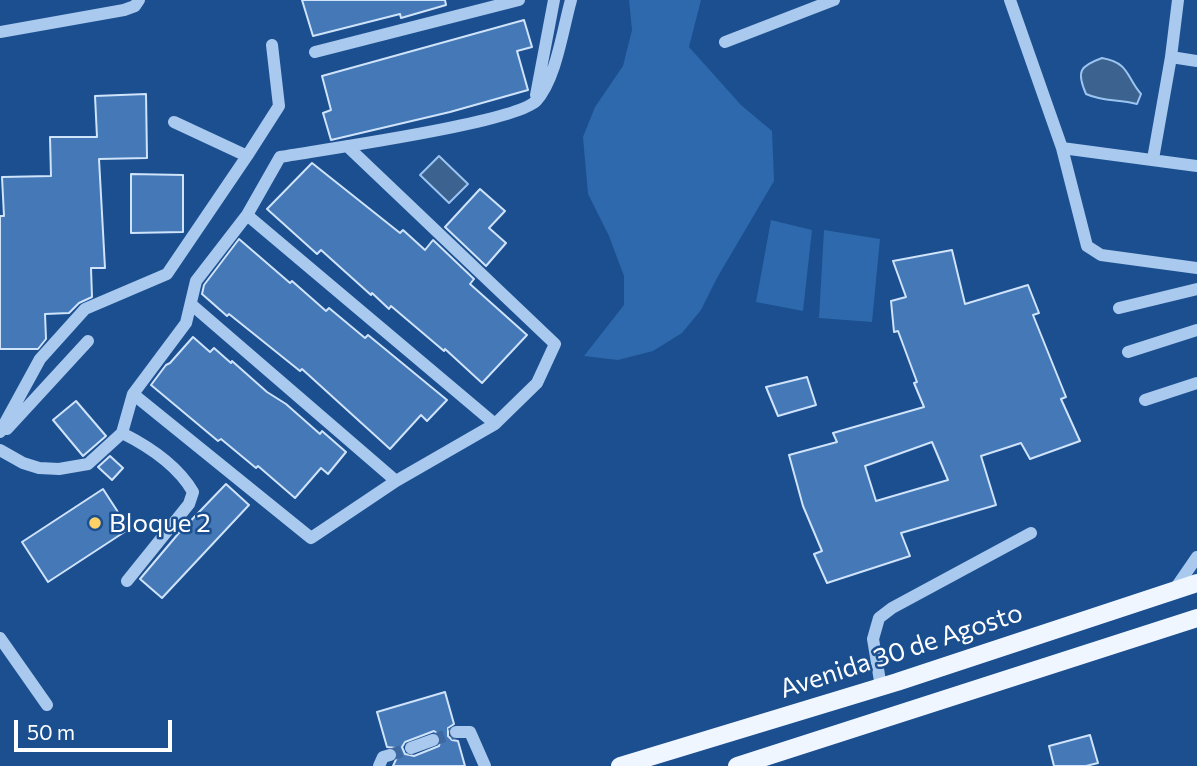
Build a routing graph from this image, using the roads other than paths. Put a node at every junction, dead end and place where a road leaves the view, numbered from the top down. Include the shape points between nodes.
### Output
1 (139, 0) edge
2 (519, 0) edge
3 (554, 0) edge
4 (571, 0) edge
5 (834, 0) edge
6 (1010, 0) edge
7 (1178, 0) edge
8 (0, 32) edge
9 (725, 42) dead end
10 (272, 45) dead end
11 (315, 52) dead end
12 (1171, 57) junction
13 (1197, 61) edge
14 (535, 102) junction
15 (174, 122) dead end
16 (347, 146) junction
17 (1062, 148) junction
18 (247, 156) junction
19 (1153, 159) junction
20 (1197, 166) edge
21 (247, 215) junction
22 (1197, 268) edge
23 (1197, 289) edge
24 (192, 305) junction
25 (1119, 308) dead end
26 (1197, 330) edge
27 (88, 341) dead end
28 (1128, 352) dead end
29 (1197, 383) edge
30 (133, 394) junction
31 (1145, 400) dead end
32 (495, 424) junction
33 (0, 432) edge
34 (122, 433) junction
35 (0, 438) edge
36 (0, 450) edge
37 (396, 481) junction
38 (1031, 533) dead end
39 (1197, 557) edge
40 (127, 581) dead end
41 (1197, 583) edge
42 (1175, 589) junction
43 (1197, 618) edge
44 (0, 638) edge
45 (880, 687) junction
46 (47, 705) dead end
47 (456, 732) dead end
48 (433, 740) tunnel mouth
49 (411, 748) tunnel mouth
50 (390, 755) tunnel mouth
51 (379, 766) edge
52 (485, 766) edge
53 (620, 766) edge
54 (737, 766) edge

1 - 8 street via 124,10
2 - 11 street
3 - 14 street
4 - 14 street via 549,81
5 - 9 street
6 - 17 street
7 - 12 street
10 - 18 street via 279,106
12 - 13 street
12 - 19 street
14 - 16 street via 507,114
15 - 18 street
16 - 21 street via 279,156
16 - 32 street via 555,344 537,383
17 - 19 street
17 - 22 street via 1091,250
18 - 33 street via 167,274 85,309 40,359
19 - 20 street
21 - 24 street via 196,281
21 - 32 street
23 - 25 street
24 - 30 street via 186,323
24 - 37 street
26 - 28 street
27 - 35 street
29 - 31 street
30 - 34 street
30 - 37 street via 311,538
32 - 37 street
34 - 36 street via 88,464 39,468
34 - 40 street via 145,445 188,482 193,492 189,504
38 - 45 street via 878,618 873,639
39 - 42 street
41 - 42 main road, Avenida 30 de Agosto
42 - 45 main road, Avenida 30 de Agosto
43 - 54 main road
44 - 46 street
45 - 53 main road, Avenida 30 de Agosto
47 - 52 street via 470,732
48 - 49 street
50 - 51 street via 383,757

